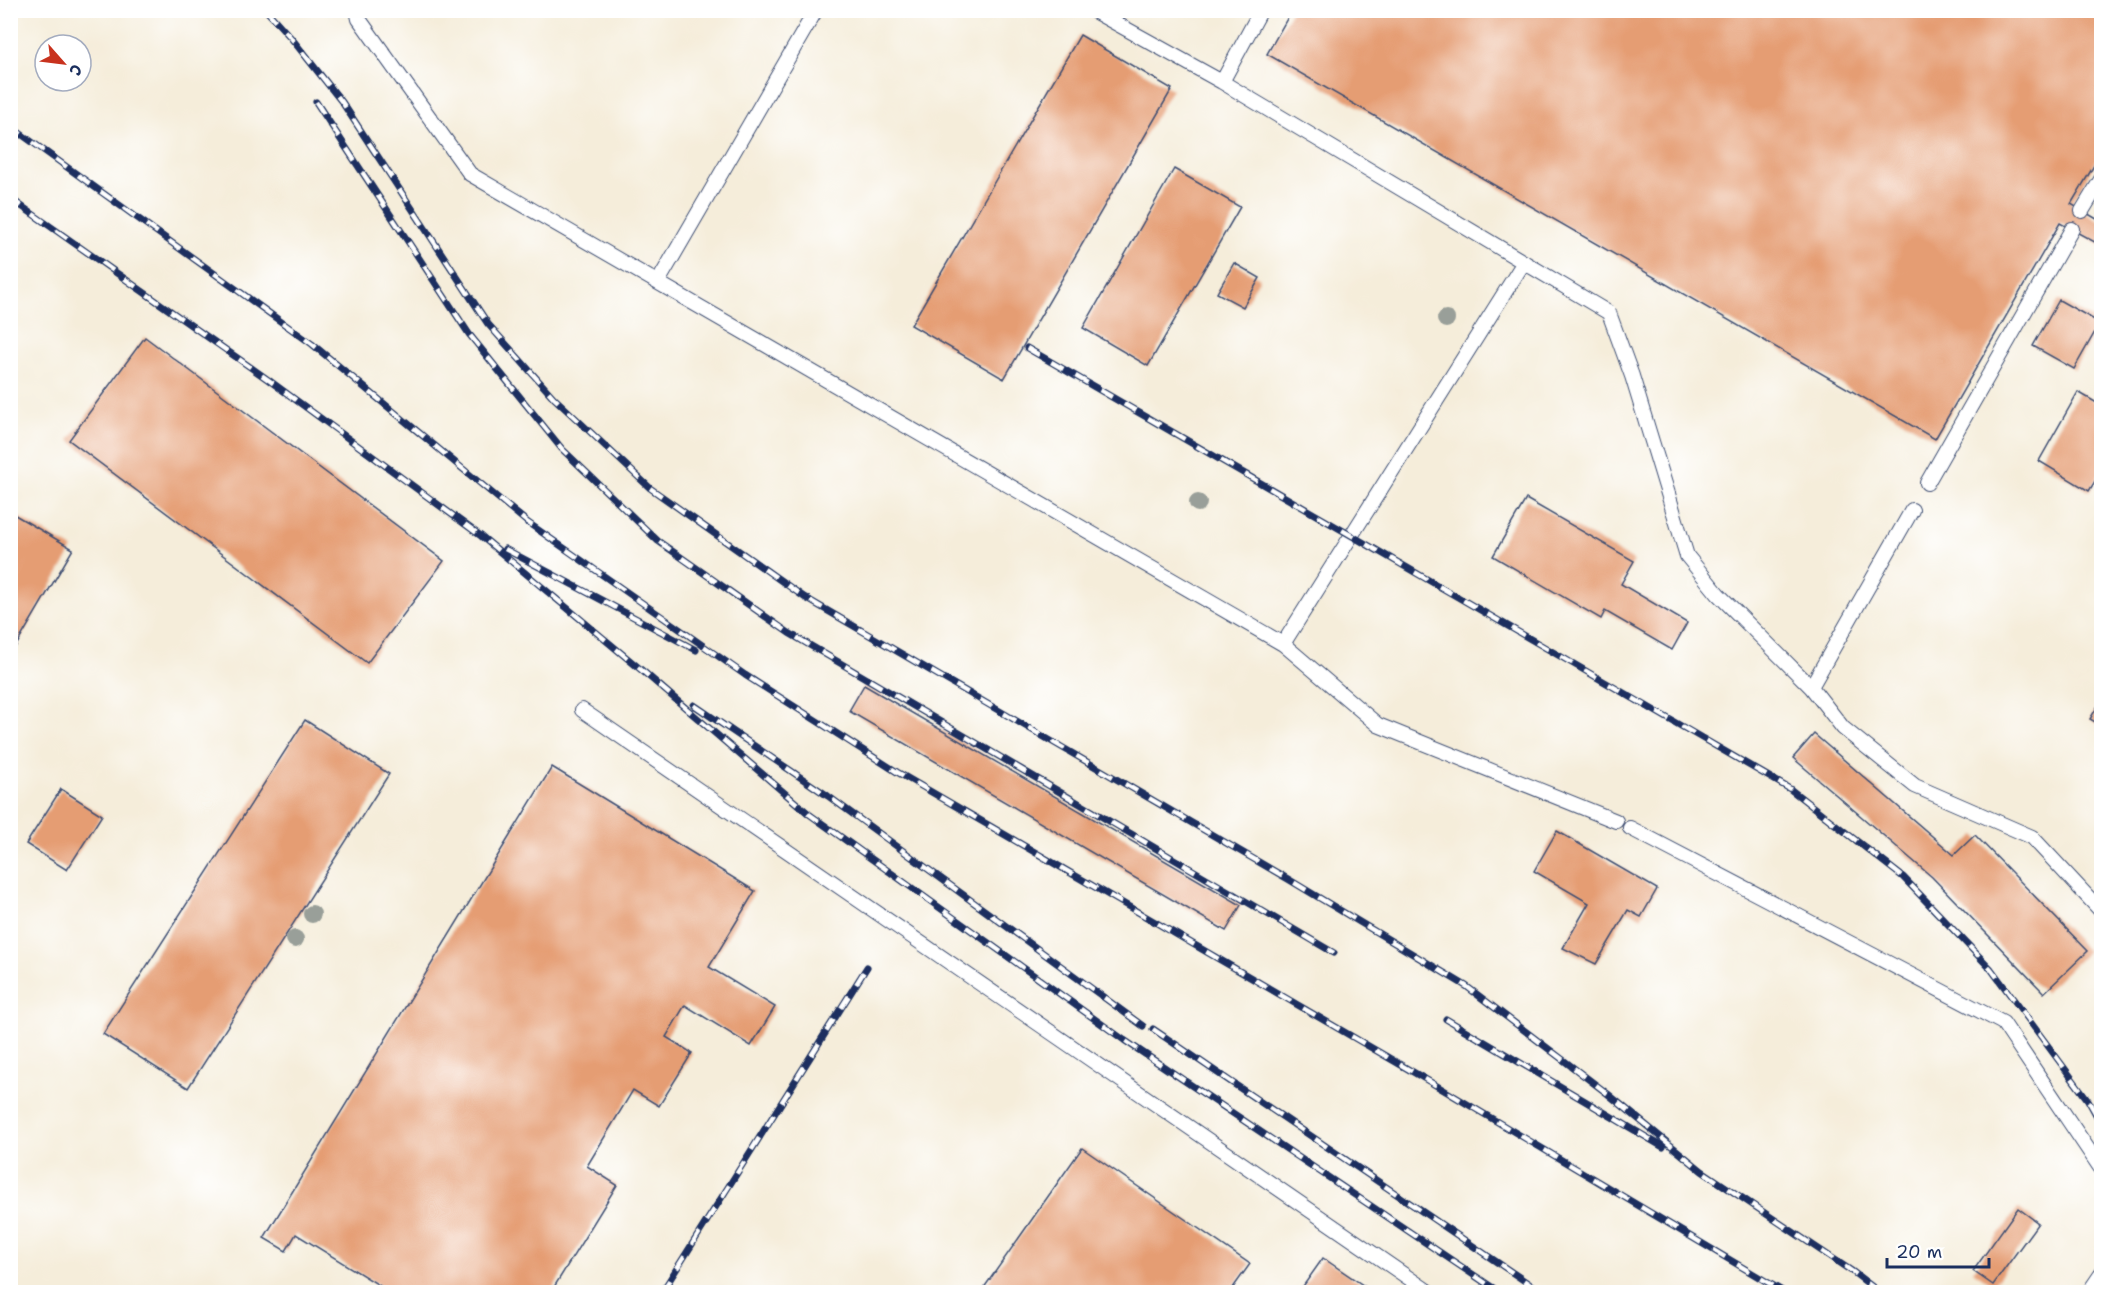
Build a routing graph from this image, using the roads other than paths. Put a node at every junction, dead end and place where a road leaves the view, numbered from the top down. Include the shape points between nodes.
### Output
1 (357, 10) edge
2 (816, 10) edge
3 (1092, 10) edge
4 (1261, 10) edge
5 (1222, 82) junction
6 (2102, 178) edge
7 (2082, 211) dead end
8 (2072, 229) dead end
9 (1524, 262) junction
10 (658, 282) junction
11 (1927, 483) dead end
12 (1912, 510) dead end
13 (1283, 644) junction
14 (1812, 687) junction
15 (582, 710) dead end
16 (1616, 821) dead end
17 (1630, 828) dead end
18 (2102, 912) edge
19 (2102, 1170) edge
20 (2102, 1273) edge
21 (1429, 1293) edge
22 (2089, 1293) edge

1 - 10 lane via 359,19 470,174
2 - 10 lane
3 - 5 lane
4 - 5 lane
5 - 9 lane
6 - 7 lane
8 - 11 lane
9 - 13 lane
9 - 14 lane via 1609,313 1687,556 1718,594
10 - 13 lane
12 - 14 lane
13 - 16 lane via 1378,725
14 - 18 lane via 1843,728 1915,786 2032,837
15 - 21 lane
17 - 19 lane via 2003,1023
20 - 22 lane

